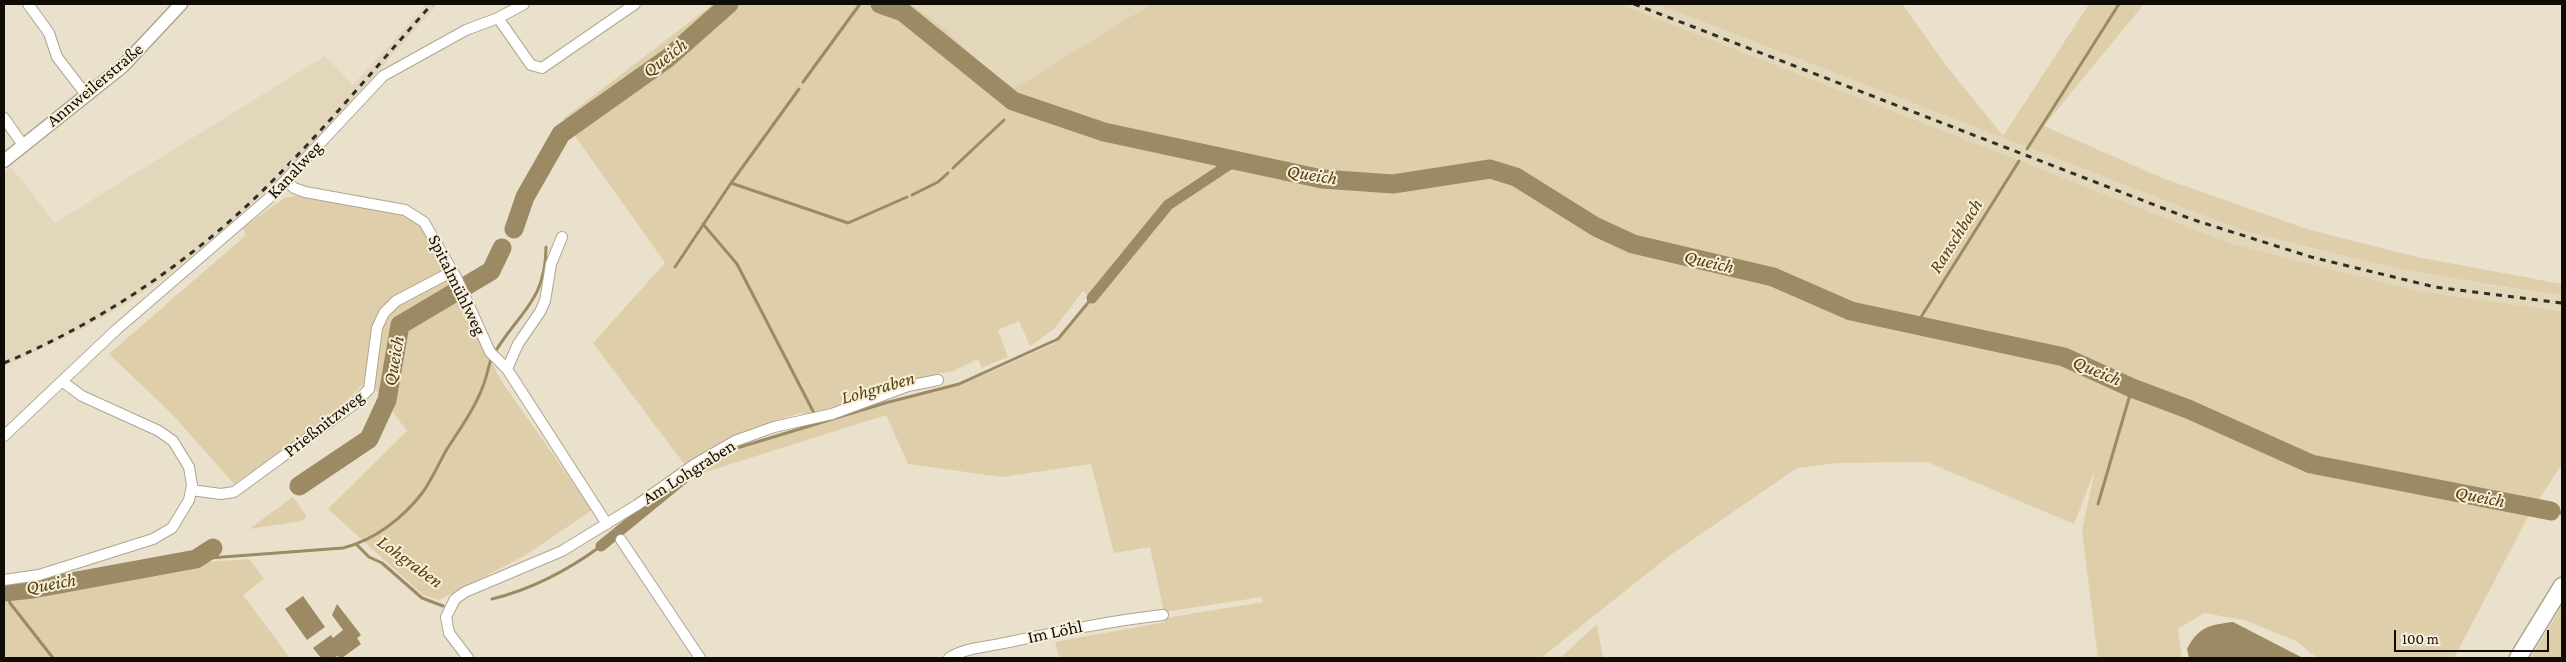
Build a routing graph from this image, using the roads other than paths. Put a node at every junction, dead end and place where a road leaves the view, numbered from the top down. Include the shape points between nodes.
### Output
1 (28, 4) edge
2 (181, 4) edge
3 (524, 4) edge
4 (635, 4) edge
5 (498, 18) junction
6 (87, 96) junction
7 (4, 118) edge
8 (23, 145) junction
9 (4, 161) edge
10 (286, 181) junction
11 (562, 237) dead end
12 (455, 275) junction
13 (507, 369) junction
14 (938, 380) dead end
15 (63, 382) junction
16 (4, 436) edge
17 (191, 490) junction
18 (607, 524) junction
19 (621, 540) dead end
20 (4, 580) edge
21 (2562, 586) edge
22 (1163, 615) dead end
23 (468, 658) edge
24 (700, 658) edge
25 (950, 658) edge
26 (2518, 658) edge

1 - 6 street via 49,33 57,57
2 - 6 street, Annweilerstraße via 133,57
3 - 5 street, Kanalweg
4 - 5 street via 542,68 532,65
5 - 10 street, Kanalweg via 466,30 391,70
6 - 8 street, Annweilerstraße
7 - 8 street
8 - 9 street, Annweilerstraße
10 - 12 street, Spitalmühlweg via 305,192 412,213 429,228
10 - 15 street, Kanalweg via 236,228 150,299
11 - 13 street via 551,264 545,301 518,344
12 - 13 street, Spitalmühlweg via 486,344 496,360
12 - 17 street, Prießnitzweg via 390,307 377,328 369,389 353,405 234,492 221,494
13 - 18 street, Spitalmühlweg
14 - 18 street, Am Lohgraben via 908,386 832,414 761,431 719,450
15 - 16 street, Kanalweg
15 - 17 street via 82,396 174,441 189,467
17 - 20 street via 179,520 153,540 58,569
18 - 23 street, Am Lohgraben via 545,559 455,599 446,624
19 - 24 street
21 - 26 highway
22 - 25 street, Im Löhl via 1072,628 955,654

